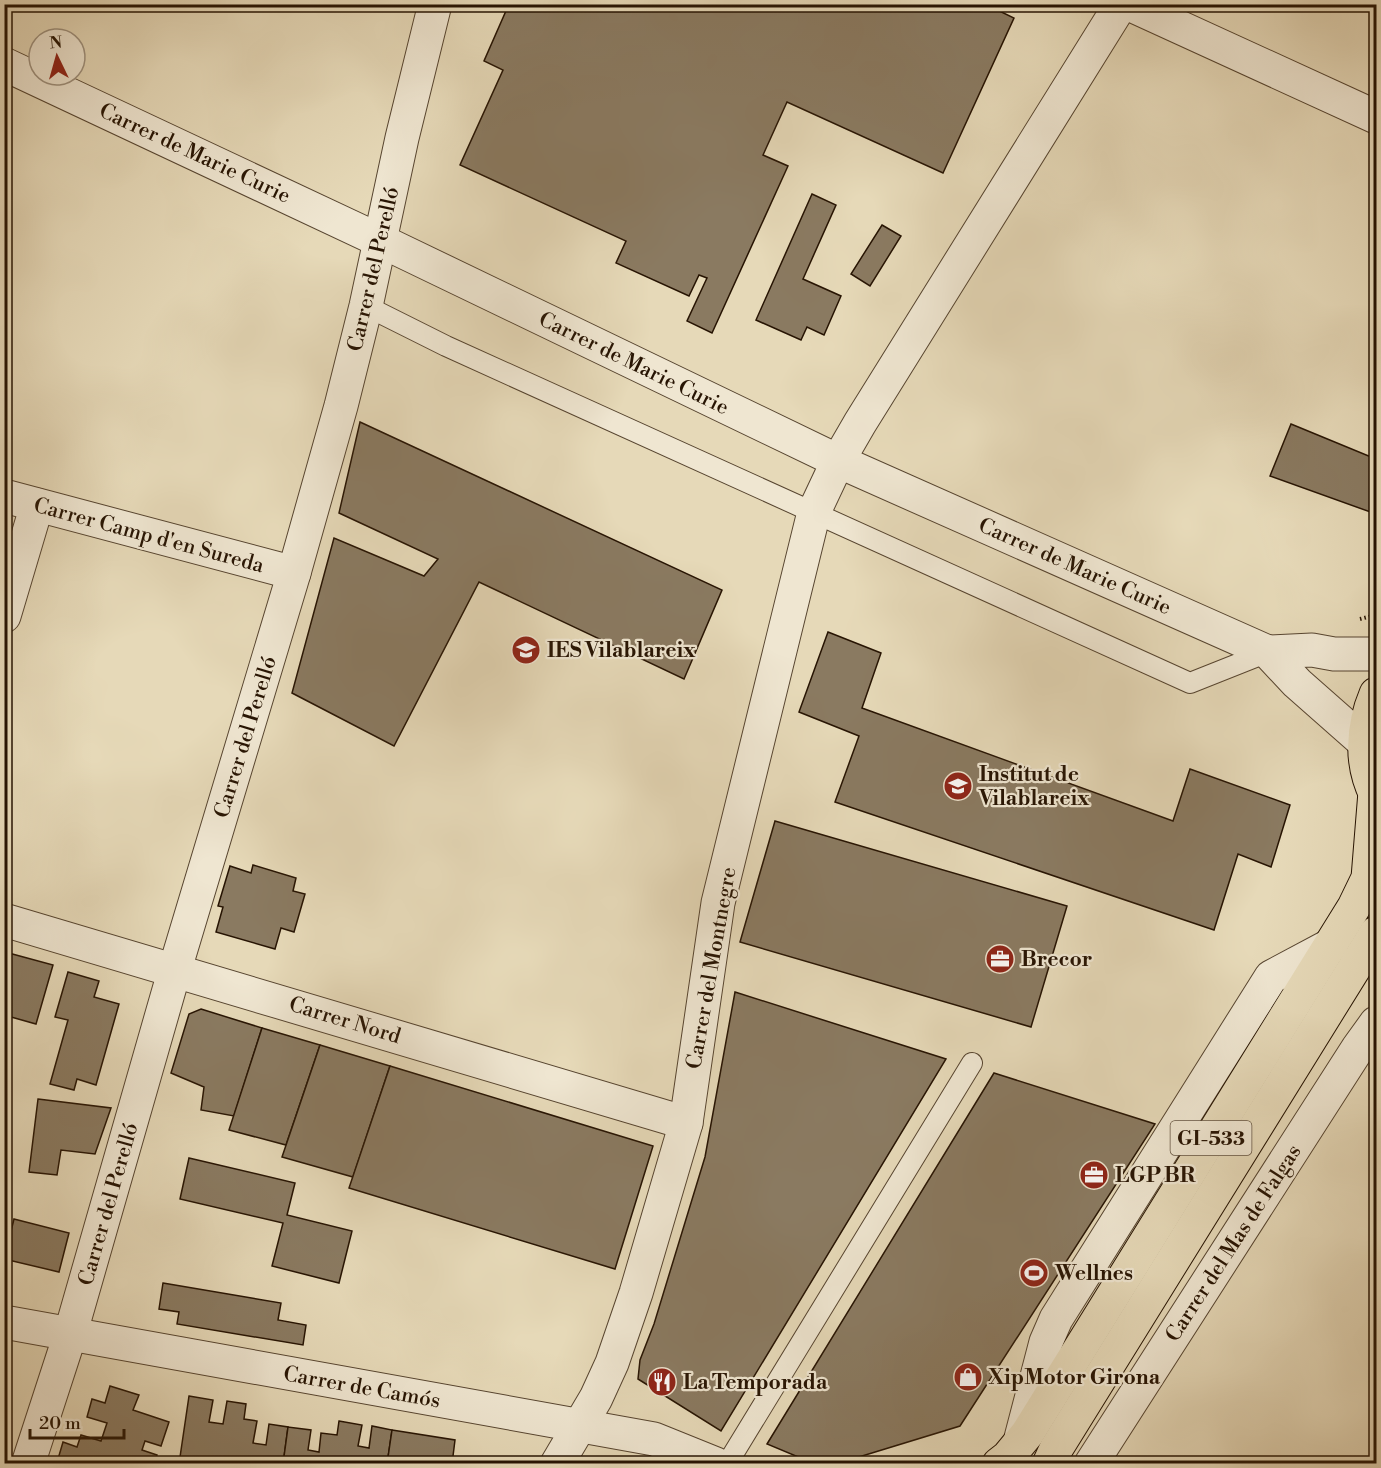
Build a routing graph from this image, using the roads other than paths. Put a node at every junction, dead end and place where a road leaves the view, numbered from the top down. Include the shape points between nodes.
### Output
1 (435, 4) edge
2 (1121, 4) edge
3 (1129, 4) edge
4 (4, 63) edge
5 (1377, 117) edge
6 (381, 241) junction
7 (366, 306) junction
8 (838, 461) junction
9 (4, 496) edge
10 (37, 505) junction
11 (814, 513) junction
12 (294, 573) junction
13 (4, 616) edge
14 (1268, 652) junction
15 (1377, 654) edge
16 (1377, 694) edge
17 (1365, 743) junction
18 (1376, 794) edge
19 (4, 920) edge
20 (1377, 933) edge
21 (175, 969) junction
22 (1377, 1023) edge
23 (972, 1063) dead end
24 (686, 1123) junction
25 (4, 1322) edge
26 (70, 1335) junction
27 (579, 1425) junction
28 (1010, 1453) edge
29 (28, 1464) edge
30 (557, 1464) edge
31 (716, 1464) edge
32 (727, 1464) edge
33 (1049, 1464) edge
34 (1091, 1464) edge

1 - 6 street, Carrer del Perelló
2 - 8 street, Carrer del Montnegre
3 - 5 street
4 - 6 street, Carrer de Marie Curie
6 - 7 street, Carrer del Perelló
6 - 8 street, Carrer de Marie Curie
7 - 11 lane, Carrer de Marie Curie
7 - 12 street, Carrer del Perelló
8 - 11 street, Carrer del Montnegre
8 - 14 street, Carrer de Marie Curie
9 - 10 street, Carrer Camp d'en Sureda
10 - 12 street, Carrer Camp d'en Sureda
10 - 13 street
11 - 14 lane, Carrer de Marie Curie via 1190,683
11 - 24 street, Carrer del Montnegre via 718,903
12 - 21 street, Carrer del Perelló
14 - 15 street, Carrer de Marie Curie
14 - 17 street, Carrer de Marie Curie
16 - 17 main road, GI-533 via 1368,717
17 - 18 main road, GI-533 via 1369,776
18 - 28 main road, GI-533 via 1368,878 1354,908
19 - 21 street, Carrer Nord
20 - 33 main road, GI-533
21 - 24 street, Carrer Nord
21 - 26 street, Carrer del Perelló
22 - 34 street, Carrer del Mas de Falgas
23 - 32 lane
24 - 27 street, Carrer del Montnegre via 612,1363
25 - 26 street, Carrer de Camós
26 - 27 street, Carrer de Camós
26 - 29 street, Carrer del Perelló
27 - 30 street, Carrer del Montnegre
27 - 31 street, Carrer de Camós via 654,1439

